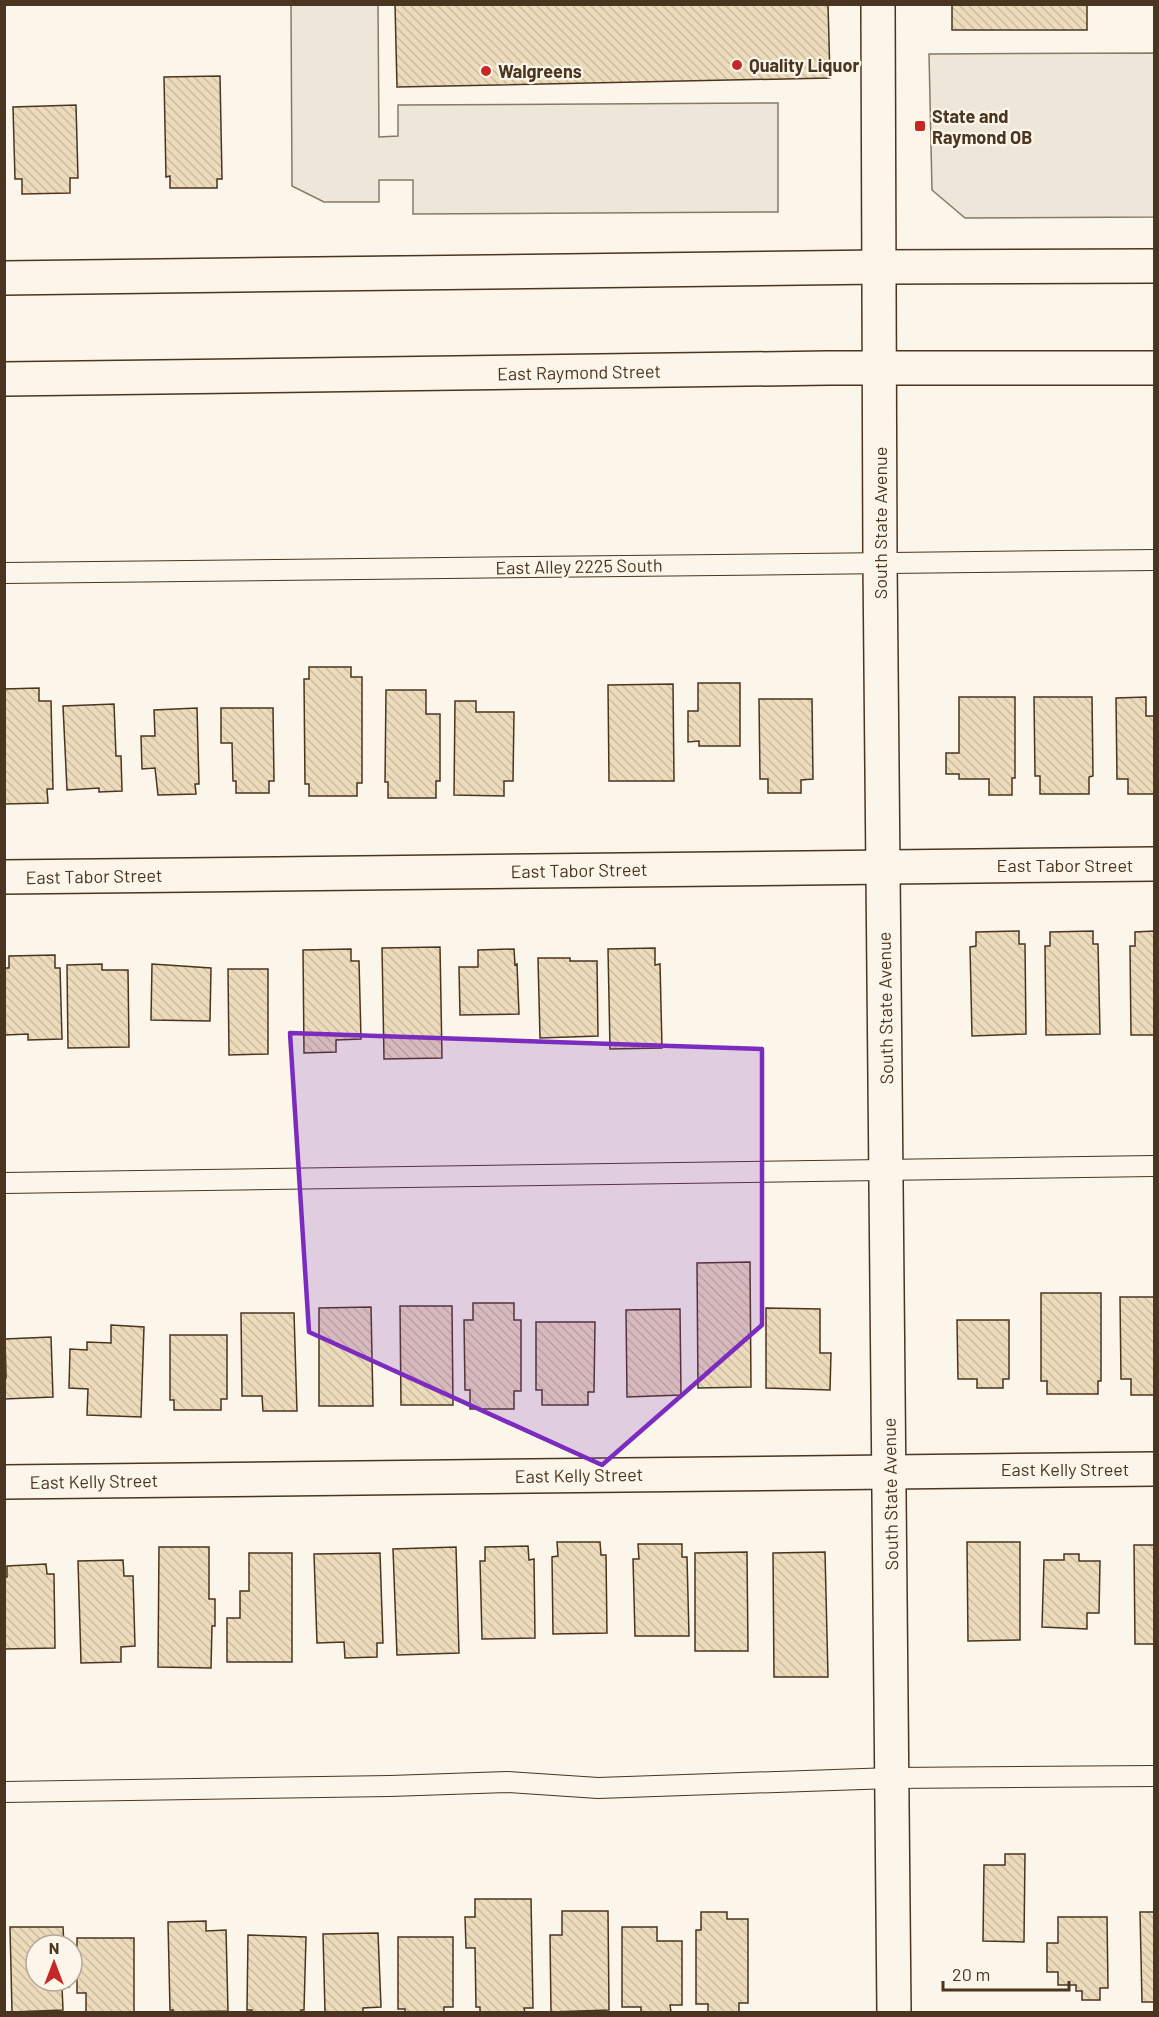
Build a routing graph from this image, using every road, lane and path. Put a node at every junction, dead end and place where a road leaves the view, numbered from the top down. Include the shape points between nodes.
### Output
1 (878, 4) edge
2 (1155, 266) edge
3 (880, 267) junction
4 (4, 278) edge
5 (880, 368) junction
6 (1155, 368) edge
7 (4, 379) edge
8 (1155, 560) edge
9 (880, 562) junction
10 (4, 573) edge
11 (1155, 864) edge
12 (884, 866) junction
13 (4, 878) edge
14 (1155, 1166) edge
15 (887, 1170) junction
16 (4, 1183) edge
17 (1155, 1469) edge
18 (890, 1471) junction
19 (4, 1482) edge
20 (1155, 1776) edge
21 (892, 1778) junction
22 (4, 1792) edge
23 (894, 2013) edge

1 - 3 street, South State Avenue
2 - 3 street
3 - 4 street
3 - 5 street, South State Avenue
5 - 6 street, East Raymond Street
5 - 7 street, East Raymond Street
5 - 9 street, South State Avenue
8 - 9 lane, East Alley 2225 South
9 - 10 lane, East Alley 2225 South
9 - 12 street, South State Avenue
11 - 12 street, East Tabor Street
12 - 13 street, East Tabor Street
12 - 15 street, South State Avenue
14 - 15 lane
15 - 16 lane
15 - 18 street, South State Avenue
17 - 18 street, East Kelly Street
18 - 19 street, East Kelly Street
18 - 21 street, South State Avenue
20 - 21 lane
21 - 22 lane via 598,1788 507,1782
21 - 23 street, South State Avenue

